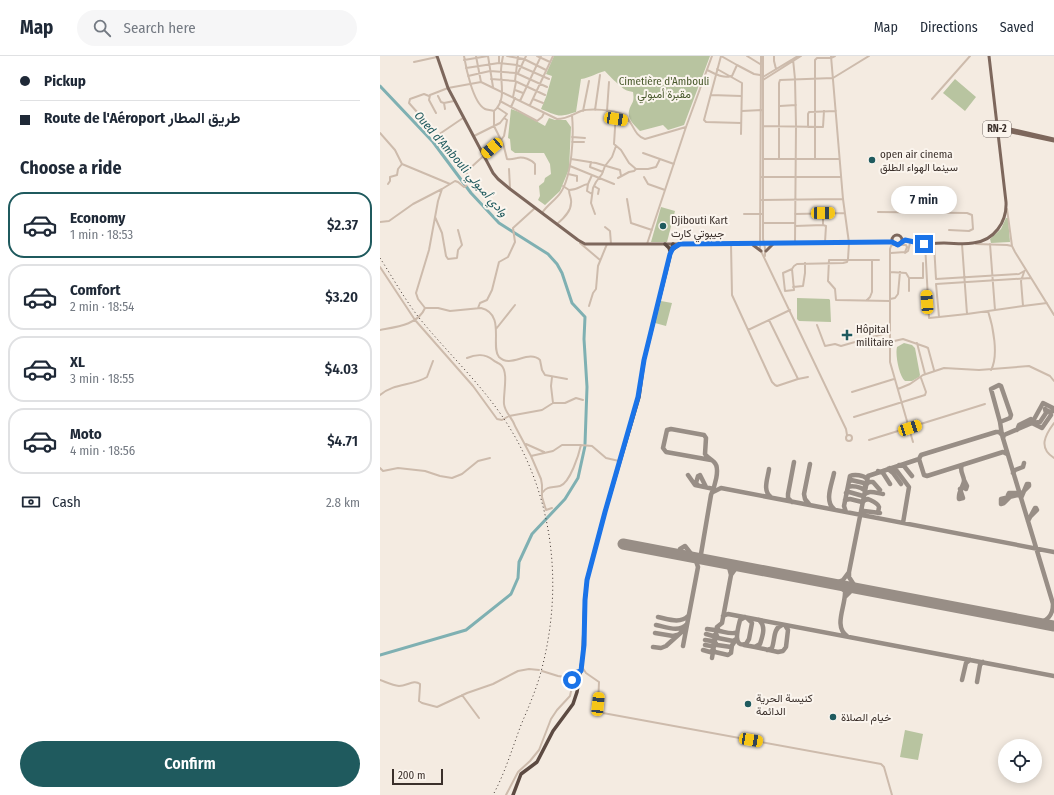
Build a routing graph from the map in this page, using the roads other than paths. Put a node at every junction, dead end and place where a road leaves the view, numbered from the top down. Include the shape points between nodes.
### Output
1 (437, 56) edge
2 (464, 56) edge
3 (488, 56) edge
4 (499, 56) edge
5 (503, 56) edge
6 (507, 56) edge
7 (537, 56) edge
8 (553, 56) edge
9 (712, 56) edge
10 (721, 56) edge
11 (747, 56) edge
12 (762, 56) edge
13 (774, 56) edge
14 (798, 56) edge
15 (801, 56) edge
16 (835, 56) edge
17 (869, 56) edge
18 (970, 56) edge
19 (989, 56) edge
20 (476, 57) edge
21 (518, 57) edge
22 (525, 57) edge
23 (540, 57) edge
24 (831, 57) edge
25 (464, 60) junction
26 (794, 60) junction
27 (414, 62) dead end
28 (550, 62) junction
29 (501, 63) junction
30 (489, 64) junction
31 (760, 64) junction
32 (517, 65) junction
33 (537, 65) junction
34 (737, 65) junction
35 (478, 66) junction
36 (521, 66) junction
37 (466, 68) junction
38 (717, 69) junction
39 (776, 69) junction
40 (546, 70) junction
41 (706, 70) junction
42 (490, 71) junction
43 (501, 71) junction
44 (534, 72) junction
45 (763, 72) junction
46 (517, 73) junction
47 (480, 74) junction
48 (600, 74) dead end
49 (715, 74) junction
50 (767, 74) junction
51 (468, 76) junction
52 (731, 76) junction
53 (543, 77) junction
54 (762, 78) junction
55 (833, 78) junction
56 (492, 79) junction
57 (502, 79) junction
58 (530, 79) junction
59 (795, 79) junction
60 (816, 79) junction
61 (549, 80) dead end
62 (516, 81) junction
63 (481, 82) junction
64 (589, 82) dead end
65 (609, 82) dead end
66 (470, 84) junction
67 (540, 84) junction
68 (526, 86) junction
69 (493, 87) junction
70 (448, 88) junction
71 (547, 88) dead end
72 (515, 90) junction
73 (536, 91) junction
74 (503, 93) junction
75 (523, 93) junction
76 (545, 95) dead end
77 (710, 95) junction
78 (429, 96) junction
79 (438, 96) dead end
80 (741, 96) junction
81 (514, 98) junction
82 (533, 99) junction
83 (932, 99) dead end
84 (500, 101) junction
85 (520, 101) junction
86 (454, 102) junction
87 (444, 103) junction
88 (543, 103) dead end
89 (796, 105) junction
90 (530, 106) junction
91 (780, 106) junction
92 (511, 107) junction
93 (445, 108) dead end
94 (497, 108) junction
95 (595, 110) junction
96 (762, 110) junction
97 (494, 111) junction
98 (583, 111) junction
99 (607, 111) junction
100 (742, 111) junction
101 (816, 111) junction
102 (824, 111) junction
103 (836, 111) junction
104 (417, 112) dead end
105 (616, 112) junction
106 (436, 113) dead end
107 (544, 113) junction
108 (572, 115) junction
109 (463, 118) junction
110 (504, 118) junction
111 (616, 119) junction
112 (629, 121) junction
113 (741, 123) junction
114 (494, 126) junction
115 (763, 126) junction
116 (780, 126) junction
117 (796, 126) junction
118 (686, 127) junction
119 (808, 127) junction
120 (816, 127) junction
121 (997, 128) junction
122 (380, 134) edge
123 (438, 134) dead end
124 (741, 134) dead end
125 (473, 137) junction
126 (572, 137) junction
127 (585, 138) dead end
128 (501, 140) junction
129 (1054, 140) edge
130 (572, 142) junction
131 (584, 142) dead end
132 (616, 146) junction
133 (643, 154) dead end
134 (483, 156) junction
135 (571, 159) junction
136 (660, 159) junction
137 (762, 159) junction
138 (780, 159) junction
139 (796, 159) junction
140 (815, 159) junction
141 (839, 159) junction
142 (590, 162) junction
143 (402, 164) junction
144 (674, 164) junction
145 (570, 166) junction
146 (605, 166) junction
147 (509, 169) dead end
148 (636, 169) junction
149 (603, 172) junction
150 (535, 174) dead end
151 (568, 174) junction
152 (592, 175) junction
153 (644, 177) dead end
154 (762, 177) junction
155 (841, 177) junction
156 (599, 178) junction
157 (796, 178) junction
158 (577, 181) dead end
159 (388, 184) dead end
160 (450, 184) junction
161 (588, 184) junction
162 (614, 184) dead end
163 (563, 186) junction
164 (594, 186) junction
165 (442, 190) junction
166 (510, 190) junction
167 (570, 190) junction
168 (665, 190) junction
169 (592, 194) junction
170 (598, 194) dead end
171 (627, 199) dead end
172 (843, 199) junction
173 (762, 200) junction
174 (795, 200) junction
175 (535, 208) junction
176 (1007, 210) junction
177 (878, 212) dead end
178 (542, 213) junction
179 (823, 213) junction
180 (844, 213) junction
181 (595, 214) dead end
182 (744, 214) dead end
183 (762, 214) junction
184 (795, 214) junction
185 (435, 216) junction
186 (380, 222) edge
187 (764, 223) junction
188 (557, 224) junction
189 (795, 225) junction
190 (823, 225) junction
191 (606, 227) dead end
192 (458, 230) dead end
193 (652, 230) junction
194 (948, 230) dead end
195 (893, 237) junction
196 (901, 238) junction
197 (578, 240) junction
198 (876, 242) junction
199 (914, 242) junction
200 (795, 243) junction
201 (825, 243) junction
202 (849, 243) junction
203 (925, 243) junction
204 (934, 243) junction
205 (973, 243) junction
206 (609, 244) junction
207 (647, 244) junction
208 (669, 244) junction
209 (680, 244) junction
210 (731, 244) junction
211 (752, 244) junction
212 (762, 244) junction
213 (775, 244) junction
214 (894, 244) junction
215 (962, 244) junction
216 (990, 244) junction
217 (1012, 246) junction
218 (761, 251) junction
219 (766, 251) junction
220 (671, 252) junction
221 (890, 254) junction
222 (765, 258) junction
223 (848, 259) junction
224 (600, 260) junction
225 (872, 260) junction
226 (879, 260) dead end
227 (805, 263) junction
228 (828, 263) junction
229 (923, 263) dead end
230 (380, 267) edge
231 (792, 269) junction
232 (1025, 271) junction
233 (890, 272) junction
234 (900, 272) junction
235 (992, 276) junction
236 (964, 277) junction
237 (909, 278) junction
238 (1021, 278) junction
239 (1031, 278) junction
240 (936, 279) junction
241 (993, 280) junction
242 (964, 282) junction
243 (936, 284) junction
244 (793, 287) junction
245 (909, 291) dead end
246 (866, 300) junction
247 (890, 300) junction
248 (1047, 303) junction
249 (515, 305) dead end
250 (589, 306) dead end
251 (1023, 306) junction
252 (425, 308) junction
253 (478, 308) junction
254 (790, 310) junction
255 (995, 310) junction
256 (988, 311) junction
257 (967, 314) junction
258 (1054, 315) edge
259 (939, 317) junction
260 (415, 320) junction
261 (769, 320) junction
262 (817, 325) dead end
263 (496, 329) junction
264 (380, 330) edge
265 (748, 330) junction
266 (890, 332) junction
267 (890, 342) junction
268 (917, 343) junction
269 (467, 358) dead end
270 (504, 360) junction
271 (433, 361) dead end
272 (502, 365) junction
273 (991, 370) junction
274 (934, 371) junction
275 (925, 374) junction
276 (552, 377) junction
277 (808, 377) dead end
278 (921, 377) junction
279 (566, 378) dead end
280 (798, 379) junction
281 (894, 379) junction
282 (1054, 381) edge
283 (898, 389) junction
284 (852, 392) dead end
285 (380, 395) edge
286 (583, 400) dead end
287 (553, 403) junction
288 (902, 403) junction
289 (985, 404) dead end
290 (509, 416) junction
291 (854, 417) dead end
292 (1054, 423) edge
293 (910, 428) junction
294 (846, 429) junction
295 (848, 435) junction
296 (851, 435) junction
297 (869, 440) dead end
298 (913, 442) dead end
299 (524, 444) junction
300 (581, 445) junction
301 (545, 453) junction
302 (531, 456) junction
303 (490, 458) dead end
304 (1054, 458) edge
305 (620, 461) junction
306 (380, 468) edge
307 (542, 493) junction
308 (552, 508) dead end
309 (582, 669) junction
310 (568, 675) junction
311 (380, 680) edge
312 (462, 695) junction
313 (479, 718) dead end
314 (506, 795) edge
315 (513, 795) edge
316 (892, 795) edge

1 - 27 street
1 - 70 main road
2 - 25 street
3 - 20 street
3 - 30 street
4 - 29 street
5 - 29 street
6 - 21 street
7 - 23 street
8 - 28 street
9 - 41 street
10 - 34 street
10 - 38 street
11 - 31 street
12 - 31 street
12 - 45 street
13 - 39 street
14 - 26 street
15 - 26 street
16 - 24 street
17 - 55 street
18 - 83 street
19 - 121 main road, RN-2
20 - 25 street
20 - 35 street
21 - 22 street
21 - 32 street
22 - 33 street
22 - 36 street
23 - 28 street
23 - 33 street
24 - 55 street
24 - 60 street via 816,59
25 - 37 street
26 - 39 street
26 - 54 street
26 - 59 street
28 - 40 street
29 - 30 street
29 - 32 street
29 - 43 street
30 - 35 street
30 - 42 street
31 - 54 street
32 - 36 street
32 - 46 street
33 - 40 street
33 - 44 street
34 - 52 street
34 - 54 street
35 - 37 street
35 - 47 street
36 - 44 street
36 - 46 street
37 - 51 street
38 - 49 street
38 - 52 street
39 - 50 street
40 - 53 street
41 - 49 street
41 - 118 street
42 - 43 street
42 - 47 street
42 - 56 street
43 - 46 street
43 - 57 street
44 - 53 street
44 - 58 street
45 - 50 street
45 - 54 street
46 - 58 street
46 - 62 street
47 - 51 street
47 - 63 street
48 - 95 street
49 - 52 street
49 - 77 street
50 - 54 street
51 - 66 street
52 - 80 street via 741,82
53 - 61 street
53 - 67 street
54 - 96 street
55 - 60 street
55 - 103 street
56 - 57 street
56 - 69 street
57 - 62 street
57 - 74 street
58 - 67 street
58 - 68 street
59 - 60 street
59 - 89 street
59 - 91 street via 780,80
60 - 101 street
62 - 68 street
62 - 72 street
63 - 66 street
63 - 69 street
64 - 98 street
65 - 99 street
66 - 70 street
66 - 97 street via 483,107
67 - 71 street
67 - 73 street
68 - 73 street
68 - 75 street
69 - 74 street
70 - 78 street
70 - 86 main road
72 - 75 street
72 - 81 street
73 - 76 street
73 - 82 street
74 - 81 street
74 - 84 street
75 - 85 street
77 - 80 street
77 - 113 street via 705,122
78 - 104 street via 424,94 410,99 409,103
78 - 106 street
79 - 87 street
80 - 100 street
81 - 85 street
81 - 92 street
82 - 88 street
82 - 90 street
84 - 92 street
84 - 94 street
85 - 90 street
86 - 87 street
86 - 109 main road
87 - 93 street
89 - 91 street
89 - 117 street
90 - 107 street
91 - 116 street
92 - 107 street via 537,121
94 - 97 street
94 - 110 street via 506,112
95 - 98 street
95 - 99 street
96 - 100 street
96 - 115 street
96 - 137 street
97 - 114 street
98 - 108 street
99 - 105 street
100 - 113 street
101 - 102 street
101 - 119 street via 808,112
101 - 120 street
102 - 103 street
102 - 120 street via 824,126
103 - 141 street
105 - 111 street
105 - 112 street
107 - 108 street via 558,119
108 - 126 street
109 - 123 street
109 - 125 main road
110 - 114 street
110 - 128 street via 507,120
111 - 112 street
111 - 132 street
112 - 118 street via 638,135 645,139
113 - 124 street
114 - 125 street
114 - 128 street
115 - 116 street
115 - 137 street
116 - 117 street
116 - 138 street
117 - 119 street
117 - 139 street
118 - 144 street
119 - 120 street
120 - 140 street
121 - 129 main road
121 - 176 main road, RN-2
122 - 143 street via 395,150
125 - 134 main road
126 - 127 street
126 - 130 street
128 - 134 street
128 - 150 street via 507,159 521,157 535,163
130 - 131 street
130 - 135 street
132 - 146 street via 612,158
132 - 148 street
133 - 136 street
134 - 160 street via 467,171 466,186 456,181
134 - 166 main road via 498,179
135 - 142 street
135 - 145 street
136 - 144 street
136 - 148 street via 658,165 653,168
137 - 138 street
137 - 154 street
138 - 139 street
139 - 140 street
139 - 157 street
140 - 141 street
141 - 155 street
142 - 146 street
142 - 149 street via 590,167
143 - 159 street via 397,175 390,177
143 - 160 street
144 - 168 street
145 - 151 street
145 - 152 street
146 - 148 street via 620,170 620,177
146 - 149 street
147 - 166 street
149 - 156 street
151 - 158 street via 577,176
151 - 163 street
152 - 156 street
152 - 161 street
153 - 168 street via 648,184
154 - 157 street
154 - 173 street
155 - 157 street
155 - 172 street
156 - 162 street
156 - 164 street
157 - 174 street
160 - 165 street
161 - 167 street via 580,189
161 - 169 street via 587,191
163 - 167 street
163 - 178 street via 560,194
164 - 169 street
164 - 170 street via 599,188
165 - 185 street
165 - 186 street via 388,221
166 - 175 main road
167 - 188 street via 571,208
168 - 193 street
169 - 181 street via 591,202
171 - 193 street via 631,223
172 - 174 street
172 - 180 street
173 - 174 street
173 - 183 street
174 - 184 street
175 - 178 main road
175 - 253 street via 513,228 514,244 508,257 499,263 489,298 481,302
176 - 205 main road via 1003,222 994,233
176 - 217 street
177 - 194 street via 967,213 972,216 973,229
178 - 188 main road
179 - 180 street
179 - 184 street
179 - 190 street
180 - 202 street
182 - 183 street
183 - 187 street
183 - 212 street
184 - 189 street
185 - 192 street via 448,259 457,258 462,245
185 - 252 street via 431,243 416,293
187 - 189 street
187 - 212 street
188 - 197 main road
189 - 190 street
189 - 200 street
190 - 201 street via 826,226
191 - 206 street via 610,231
193 - 207 street
195 - 196 main road via 896,235
195 - 198 main road
195 - 214 main road
196 - 203 main road
196 - 214 main road
197 - 206 main road via 588,244
197 - 224 street
198 - 202 main road
198 - 214 main road
199 - 203 main road
199 - 214 main road via 905,240
199 - 221 street via 909,244 907,252
200 - 201 main road
200 - 213 main road
201 - 202 main road
202 - 223 street
203 - 204 main road
203 - 259 street via 929,318
204 - 215 main road
204 - 240 street
205 - 215 main road
205 - 216 street
206 - 207 main road
206 - 224 street
207 - 208 main road
208 - 209 main road
208 - 220 highway
208 - 220 highway
209 - 210 main road
209 - 220 highway
210 - 211 main road
210 - 265 street via 732,295
211 - 212 main road
211 - 218 main road
212 - 213 main road
212 - 218 street
212 - 219 street
213 - 219 main road
214 - 221 street
214 - 221 street via 907,247 905,252
215 - 236 street
216 - 217 street
216 - 235 street
217 - 232 street
218 - 222 street
219 - 222 street
220 - 305 highway via 644,360 638,397
221 - 233 street
222 - 254 street
223 - 225 street
223 - 228 street via 843,263
224 - 250 street via 596,289
225 - 226 street
225 - 246 street via 872,293
227 - 228 street
227 - 231 street via 797,264
227 - 244 street via 803,286
228 - 246 street via 828,281 835,289 836,300
229 - 237 street via 923,278
230 - 260 street
231 - 244 street
231 - 244 street via 783,273 785,291 794,290
232 - 235 street
232 - 238 street
232 - 239 street
233 - 234 street
233 - 247 street
234 - 237 street via 906,273
234 - 247 street via 898,294
235 - 236 street
235 - 241 street
236 - 240 street
236 - 242 street
237 - 245 street
238 - 239 street
238 - 241 street
238 - 251 street
239 - 248 street
240 - 243 street
241 - 242 street
241 - 255 street
242 - 243 street
242 - 257 street
243 - 259 street
246 - 247 street
247 - 266 street
248 - 251 street
248 - 258 street
249 - 263 street
251 - 255 street
252 - 253 street via 450,311
252 - 260 street
253 - 263 street via 489,313
254 - 261 street
254 - 294 street
255 - 256 street
256 - 257 street
256 - 273 street via 995,358
257 - 259 street
260 - 264 street
260 - 290 street via 473,386 498,419 502,420
261 - 265 street
261 - 280 street
262 - 266 street via 824,346 841,346
263 - 270 street via 497,353
265 - 280 street via 773,384 777,386
266 - 267 street
267 - 268 street via 901,339
267 - 281 street via 890,362
268 - 274 street via 928,348
268 - 275 street
269 - 272 street via 488,356
270 - 272 street
270 - 276 street via 515,361 535,357 540,360 543,373
271 - 285 street via 427,377
272 - 290 street via 504,405
273 - 274 street via 954,368
273 - 282 street via 1029,366 1050,376
274 - 275 street
275 - 278 street
276 - 279 street
276 - 287 street
277 - 280 street
278 - 283 street
278 - 288 street via 925,395
281 - 283 street
281 - 284 street
283 - 288 street
286 - 287 street via 576,398 565,403
287 - 290 street via 537,412
288 - 291 street
288 - 293 street
289 - 293 street
290 - 299 street
292 - 304 street via 1044,441 1046,450
293 - 297 street
293 - 298 street
294 - 295 street
294 - 296 street
295 - 296 street
295 - 296 street via 848,440 852,439
299 - 301 street
299 - 302 street
300 - 301 street via 562,445
300 - 305 street via 592,446 606,458
300 - 307 street via 576,462 565,482 560,486 546,488
301 - 302 street
302 - 307 street via 541,479
303 - 306 street via 478,461 462,474 452,478 418,470 398,468 383,471
305 - 309 highway via 587,580
307 - 308 street via 546,510
309 - 310 street
309 - 315 highway via 578,692 572,704 553,731 537,762 521,774
309 - 316 street via 599,682 598,706 603,713 881,764
310 - 312 street via 558,676 529,669 518,671 493,684
310 - 314 street via 573,682 570,696 550,719 539,750 518,772
311 - 312 street via 397,686 417,682 420,684 419,701 435,707
312 - 313 street

